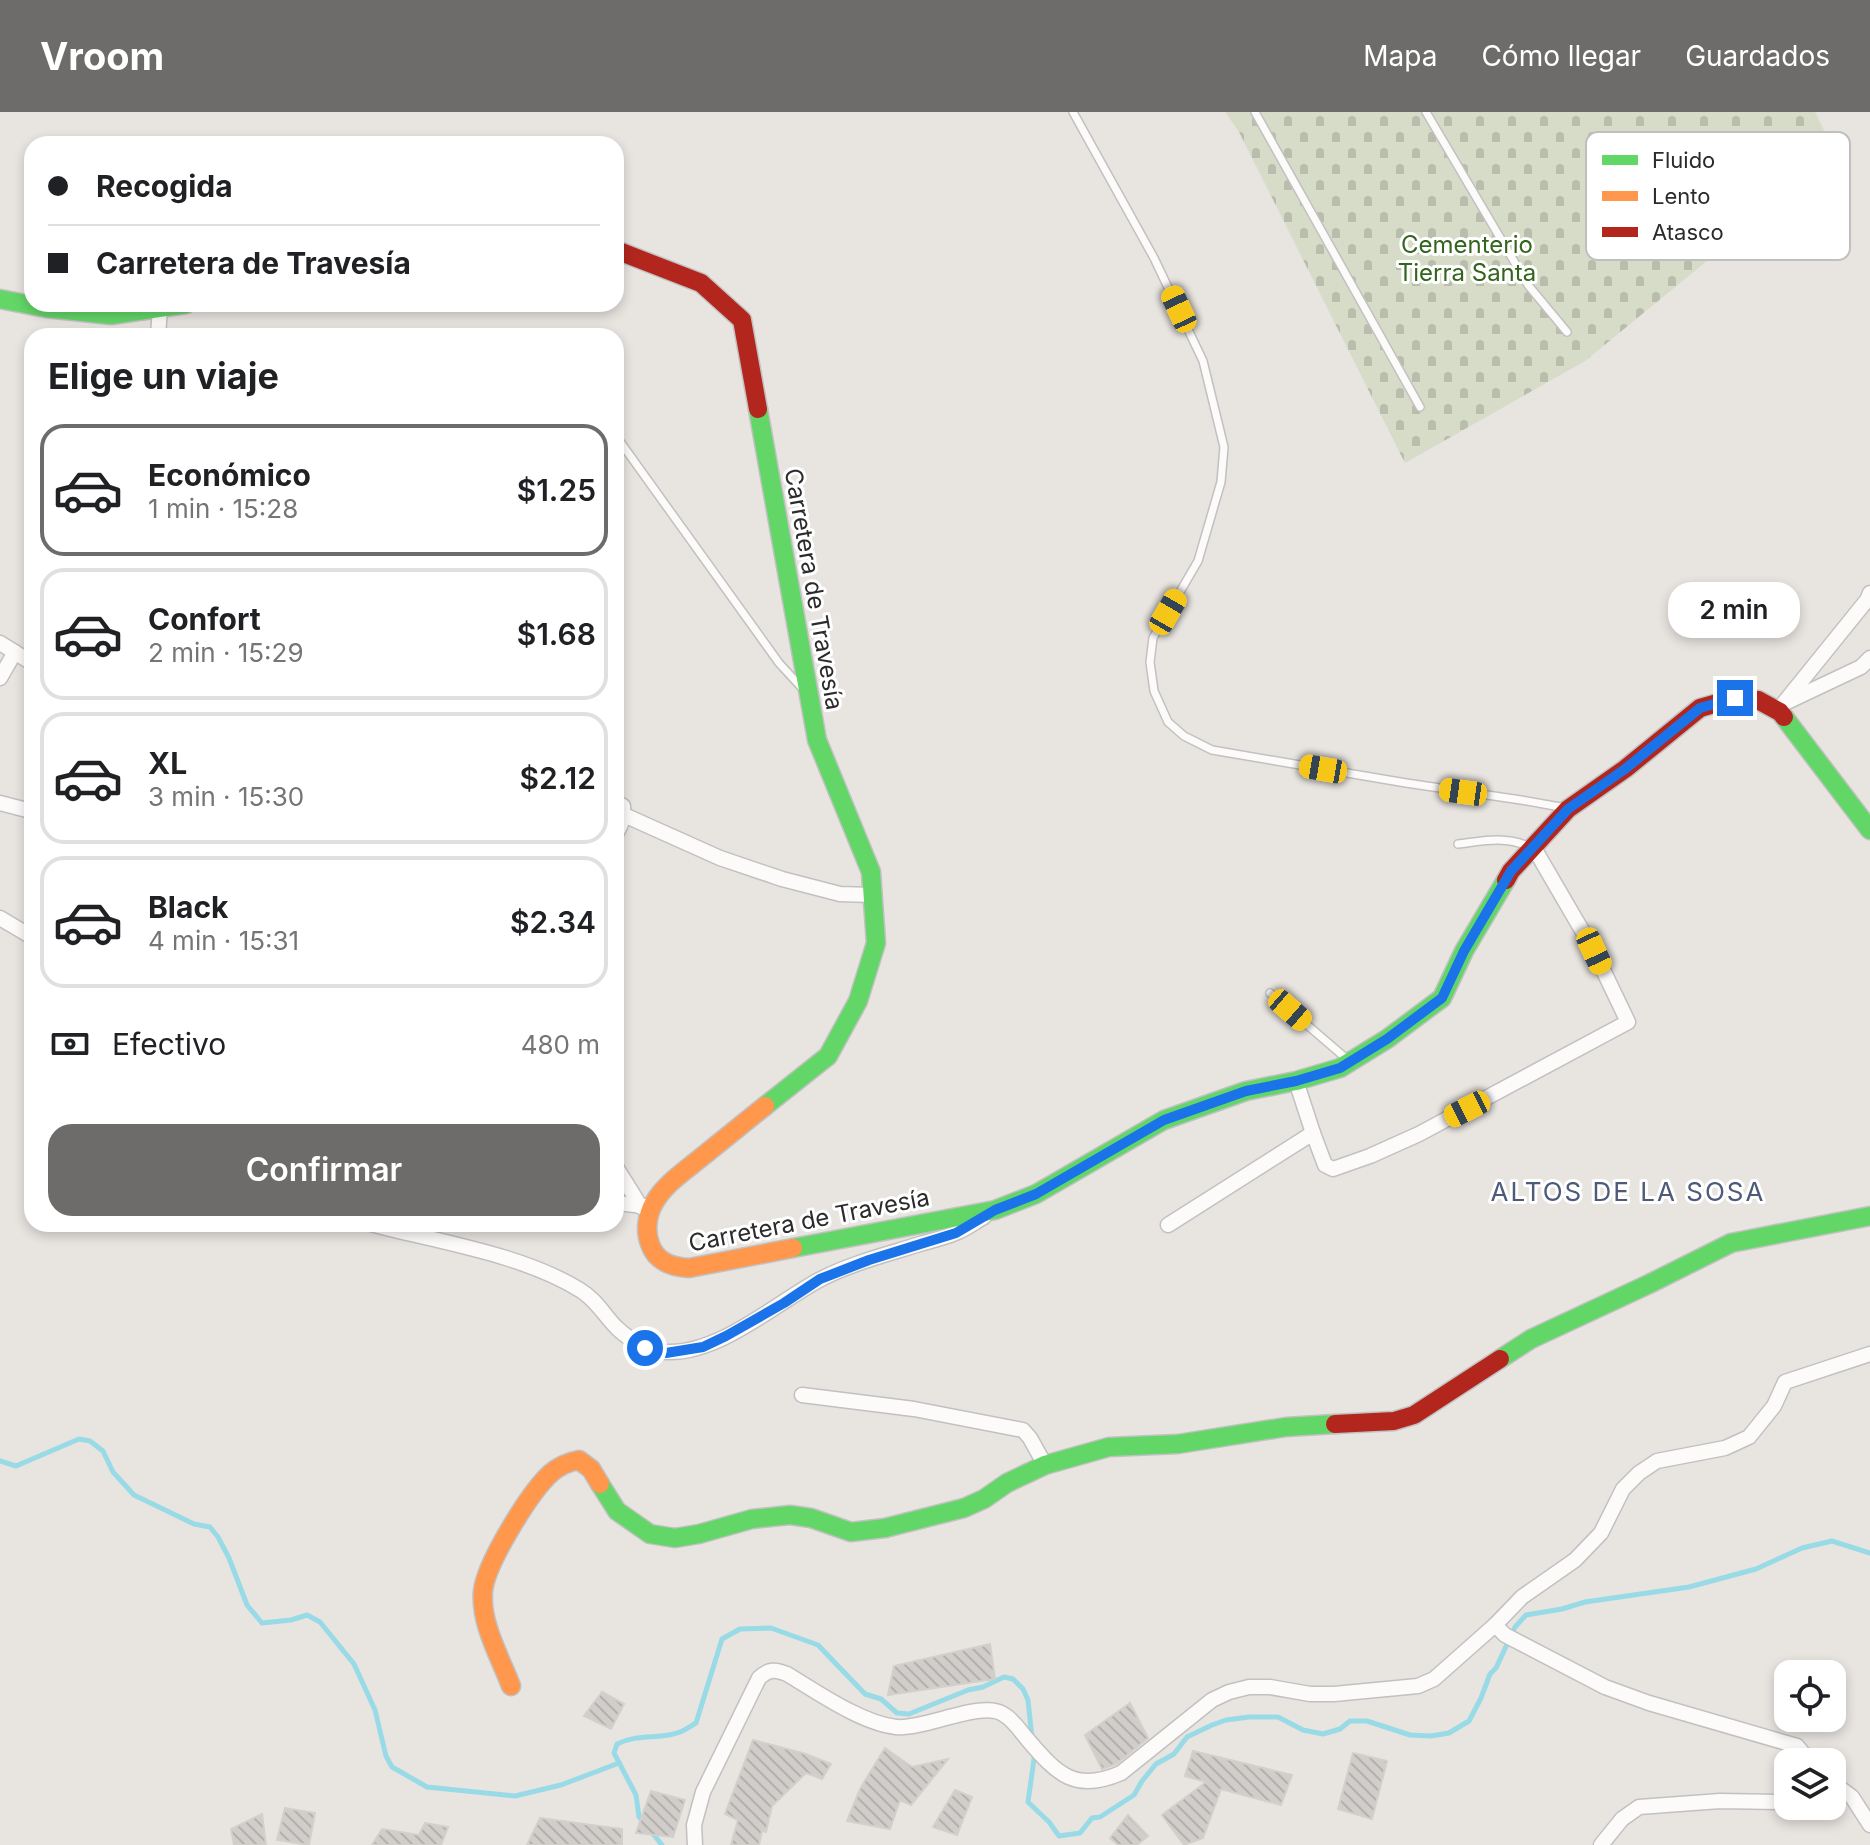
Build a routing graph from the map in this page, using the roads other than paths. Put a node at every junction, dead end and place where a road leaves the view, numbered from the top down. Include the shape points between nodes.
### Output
1 (1073, 112) edge
2 (1255, 112) edge
3 (1426, 112) edge
4 (624, 253) edge
5 (0, 299) edge
6 (24, 304) edge
7 (83, 312) edge
8 (132, 312) edge
9 (1567, 332) dead end
10 (1420, 407) dead end
11 (624, 447) edge
12 (1870, 593) edge
13 (0, 643) edge
14 (15, 652) junction
15 (24, 658) edge
16 (1867, 665) edge
17 (0, 678) edge
18 (808, 695) junction
19 (1782, 708) junction
20 (0, 803) edge
21 (24, 809) edge
22 (1568, 809) junction
23 (624, 810) edge
24 (1870, 830) edge
25 (1458, 844) dead end
26 (1534, 848) junction
27 (872, 895) junction
28 (0, 918) edge
29 (24, 932) edge
30 (1270, 993) dead end
31 (1350, 1062) junction
32 (1296, 1081) junction
33 (1313, 1133) junction
34 (624, 1177) edge
35 (624, 1204) edge
36 (647, 1206) junction
37 (995, 1210) junction
38 (1870, 1216) edge
39 (1168, 1225) dead end
40 (402, 1232) edge
41 (1870, 1354) edge
42 (802, 1395) dead end
43 (1045, 1465) junction
44 (1500, 1630) junction
45 (511, 1686) dead end
46 (1799, 1748) edge
47 (1846, 1792) edge
48 (1774, 1802) edge
49 (1870, 1825) edge
50 (695, 1845) edge
51 (1601, 1845) edge

1 - 22 lane via 1154,258 1203,361 1224,447 1221,482 1198,561 1153,638 1154,691 1168,722 1212,750
2 - 10 lane
3 - 9 lane via 1528,285
4 - 18 street, Carretera de Travesía via 701,283 742,320
5 - 6 street
7 - 8 street
11 - 18 lane via 779,663
12 - 19 street
13 - 14 street
14 - 15 street
14 - 17 street
16 - 19 street
18 - 27 street, Carretera de Travesía via 817,740 871,872
19 - 22 street, Carretera de Travesía via 1735,698 1700,708
19 - 24 street
20 - 21 street
22 - 26 street, Carretera de Travesía
23 - 27 street via 720,858 840,894
25 - 26 lane via 1513,839
26 - 31 street, Carretera de Travesía via 1511,871 1442,998
26 - 33 street via 1628,1022 1419,1134 1342,1166 1325,1165
27 - 36 street, Carretera de Travesía via 876,943 858,1001 828,1056
28 - 29 street
30 - 31 lane
31 - 32 street, Carretera de Travesía
32 - 33 street
32 - 37 street, Carretera de Travesía via 1246,1091 1164,1120 1036,1194
33 - 39 street
34 - 36 street
35 - 36 street
36 - 37 street, Carretera de Travesía via 647,1238 654,1254 678,1269
37 - 40 street via 956,1233 820,1279 703,1347 666,1353 645,1348 618,1329 582,1291 555,1277 512,1260
38 - 43 street via 1731,1243 1531,1339 1414,1415 1178,1444 1109,1447
41 - 44 street via 1785,1382 1749,1437 1725,1448 1657,1461 1639,1473 1623,1489 1601,1533 1575,1560 1522,1597
42 - 43 street via 1023,1430
43 - 45 street via 964,1508 885,1528 851,1532 790,1515 675,1538 650,1534 628,1519 617,1511 591,1469 579,1460 565,1462 548,1476 487,1574 485,1609
44 - 46 street via 1605,1687
44 - 50 street via 1418,1686 1334,1694 1270,1687 1229,1692 1105,1780 1077,1780 1058,1772 1001,1712 979,1710 899,1727 871,1721 787,1674 766,1671 703,1792
47 - 49 street
48 - 51 street via 1639,1807

